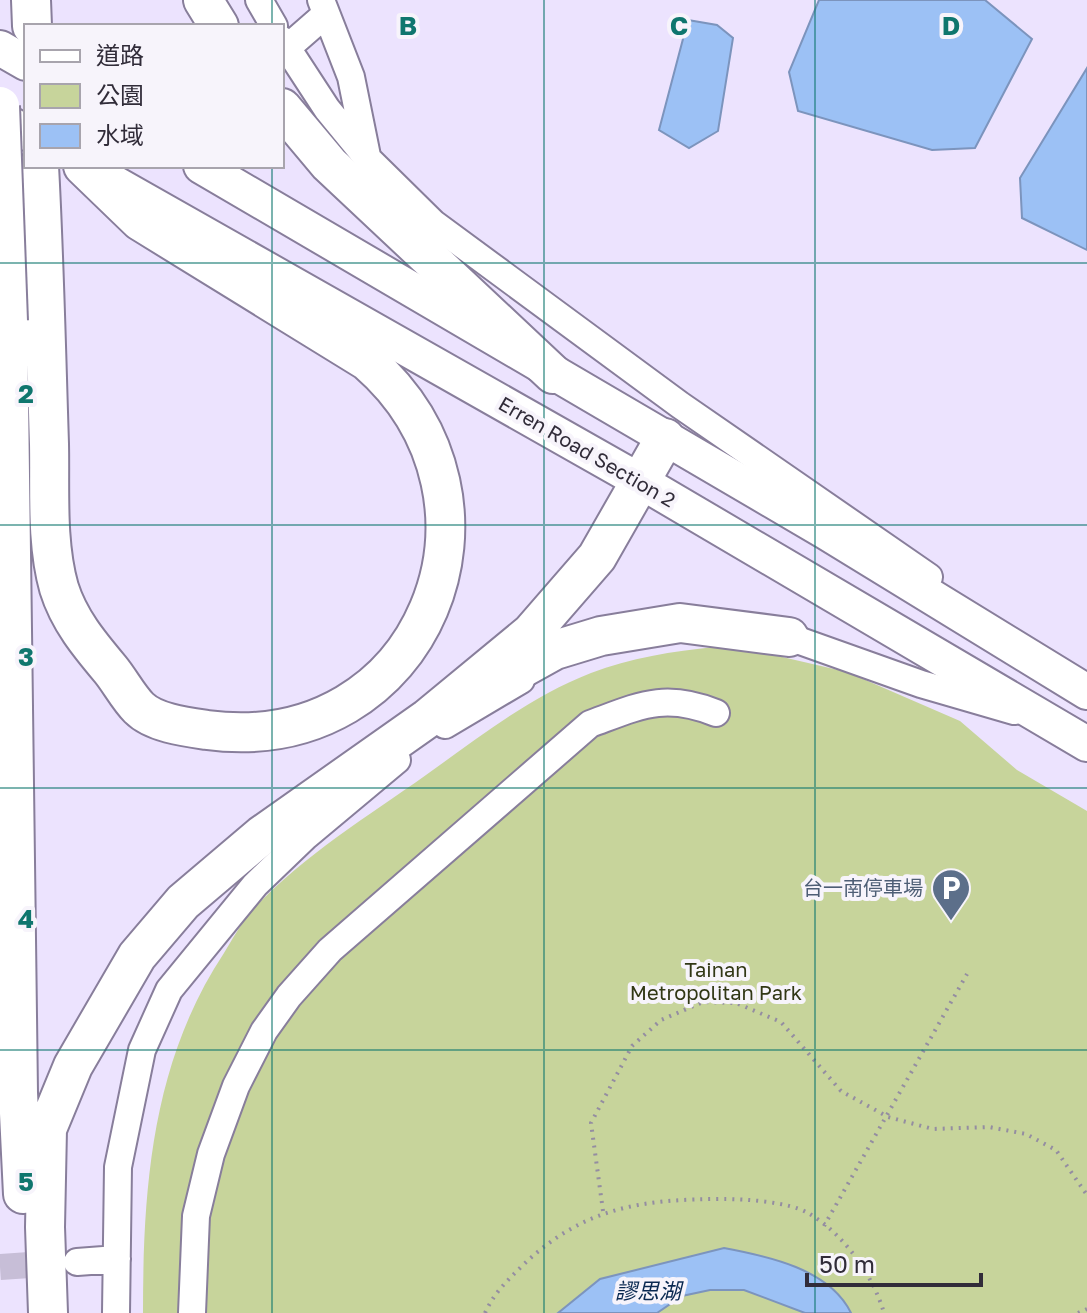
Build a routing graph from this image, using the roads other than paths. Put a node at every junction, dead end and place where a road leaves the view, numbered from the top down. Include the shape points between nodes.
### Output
1 (31, 0) edge
2 (203, 0) edge
3 (259, 0) edge
4 (324, 7) edge
5 (32, 24) edge
6 (218, 24) edge
7 (273, 24) edge
8 (284, 36) edge
9 (284, 43) edge
10 (0, 48) edge
11 (24, 62) edge
12 (0, 106) edge
13 (284, 110) edge
14 (0, 118) edge
15 (24, 132) edge
16 (368, 159) junction
17 (39, 168) edge
18 (86, 168) edge
19 (88, 168) edge
20 (204, 168) edge
21 (553, 374) junction
22 (665, 438) junction
23 (640, 481) junction
24 (789, 637) junction
25 (1087, 677) edge
26 (1087, 692) edge
27 (716, 713) dead end
28 (428, 718) junction
29 (1049, 721) junction
30 (1087, 744) edge
31 (117, 1259) junction
32 (77, 1262) tunnel mouth
33 (29, 1313) edge
34 (48, 1313) edge
35 (116, 1313) edge
36 (192, 1313) edge

1 - 5 highway
2 - 6 highway
3 - 7 street
4 - 8 street
4 - 16 street via 351,77
9 - 16 street
10 - 11 main road
12 - 33 highway, bridge via 8,321 18,1093
13 - 21 highway via 329,164
14 - 15 main road
16 - 25 street via 433,223 680,405 934,581
17 - 18 highway via 51,523 59,587 77,629 140,709 179,726 268,731 309,723 380,681 409,647 427,613 447,533 444,490 433,451 396,386 367,361 140,221
19 - 23 main road, Erren Road Section 2
20 - 21 main road
21 - 22 main road
22 - 23 highway
22 - 26 main road
23 - 28 highway via 597,557 562,599 531,633
23 - 29 main road, Erren Road Section 2
24 - 28 highway via 680,623 601,636 555,650
24 - 29 street via 921,684
24 - 31 street via 712,636 635,645 544,668 467,709 392,763 306,836 208,939 169,990 147,1038 118,1167
27 - 36 street via 687,701 644,704 590,724 330,950 289,996 236,1086 211,1154 196,1216
28 - 34 highway via 262,835 183,902 137,956 73,1066 47,1129
29 - 30 main road, Erren Road Section 2
31 - 32 street
31 - 35 street

